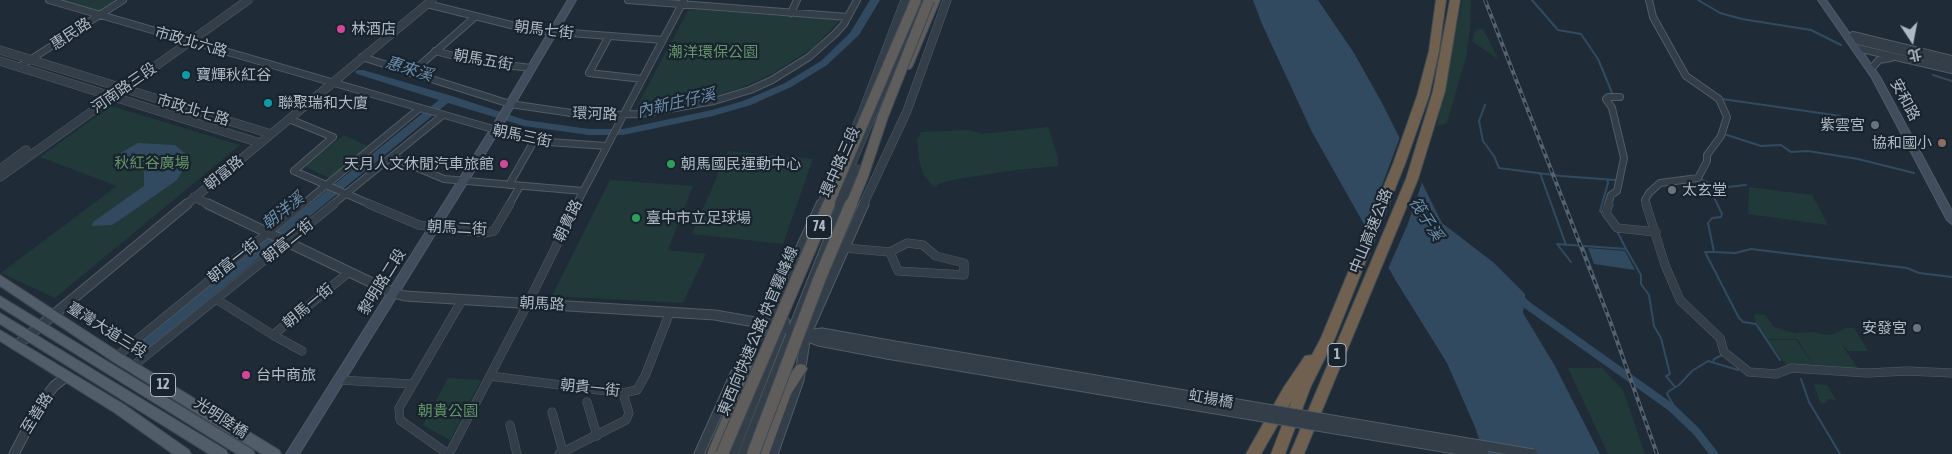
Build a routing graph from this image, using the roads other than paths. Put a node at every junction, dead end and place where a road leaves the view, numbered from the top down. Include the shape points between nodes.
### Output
1 (49, 0) edge
2 (123, 0) edge
3 (240, 0) edge
4 (248, 0) edge
5 (572, 0) edge
6 (628, 0) edge
7 (796, 0) edge
8 (858, 0) edge
9 (904, 0) edge
10 (910, 0) edge
11 (916, 0) edge
12 (921, 0) edge
13 (925, 0) edge
14 (930, 0) edge
15 (935, 0) edge
16 (947, 0) edge
17 (1441, 0) edge
18 (1455, 0) edge
19 (1649, 0) edge
20 (1822, 0) edge
21 (429, 2) edge
22 (683, 2) edge
23 (792, 13) junction
24 (100, 15) junction
25 (475, 17) junction
26 (848, 17) junction
27 (896, 25) junction
28 (910, 27) junction
29 (553, 32) junction
30 (609, 36) junction
31 (187, 40) junction
32 (663, 40) junction
33 (1852, 41) junction
34 (0, 50) edge
35 (435, 51) junction
36 (362, 57) junction
37 (1902, 58) junction
38 (1952, 59) edge
39 (31, 60) junction
40 (0, 61) edge
41 (1952, 63) edge
42 (19, 67) junction
43 (532, 68) junction
44 (1871, 69) junction
45 (1952, 69) edge
46 (411, 73) junction
47 (642, 79) junction
48 (332, 83) junction
49 (121, 87) junction
50 (111, 95) junction
51 (1620, 97) dead end
52 (509, 106) junction
53 (422, 109) junction
54 (870, 111) junction
55 (441, 115) junction
56 (883, 116) junction
57 (289, 119) junction
58 (621, 119) junction
59 (495, 128) junction
60 (271, 134) junction
61 (534, 141) junction
62 (609, 143) junction
63 (260, 144) junction
64 (392, 156) junction
65 (0, 169) edge
66 (0, 176) edge
67 (463, 181) junction
68 (326, 185) junction
69 (509, 185) junction
70 (520, 186) junction
71 (583, 192) junction
72 (346, 194) junction
73 (194, 197) junction
74 (1952, 220) edge
75 (433, 228) junction
76 (268, 232) junction
77 (1656, 232) junction
78 (287, 241) junction
79 (845, 248) junction
80 (890, 252) junction
81 (349, 272) junction
82 (0, 280) edge
83 (393, 293) junction
84 (216, 299) junction
85 (462, 300) junction
86 (0, 301) edge
87 (528, 303) junction
88 (670, 312) junction
89 (53, 316) junction
90 (0, 318) edge
91 (766, 323) junction
92 (1334, 323) junction
93 (39, 327) junction
94 (787, 328) junction
95 (0, 335) edge
96 (273, 335) junction
97 (806, 335) junction
98 (28, 336) junction
99 (16, 346) junction
100 (888, 350) junction
101 (302, 352) dead end
102 (748, 352) junction
103 (116, 357) junction
104 (133, 366) junction
105 (801, 369) junction
106 (1952, 373) edge
107 (490, 376) junction
108 (66, 377) junction
109 (126, 378) joint
110 (339, 380) junction
111 (411, 384) junction
112 (114, 387) junction
113 (623, 393) junction
114 (587, 402) dead end
115 (120, 409) junction
116 (552, 412) dead end
117 (510, 425) dead end
118 (597, 436) junction
119 (561, 453) edge
120 (14, 454) edge
121 (184, 454) edge
122 (221, 454) edge
123 (248, 454) edge
124 (274, 454) edge
125 (292, 454) edge
126 (448, 454) edge
127 (517, 454) edge
128 (699, 454) edge
129 (714, 454) edge
130 (722, 454) edge
131 (733, 454) edge
132 (743, 454) edge
133 (753, 454) edge
134 (762, 454) edge
135 (773, 454) edge
136 (1253, 454) edge
137 (1278, 454) edge
138 (1298, 454) edge
139 (1484, 454) edge
140 (1532, 454) edge

1 - 24 street, 市政北六路
2 - 24 street, 惠民路
3 - 31 street, 河南路三段
4 - 31 street, 河南路三段
5 - 29 main road
6 - 22 street
7 - 23 street
8 - 26 street, 環河路
9 - 27 street, 環中路三段
10 - 54 highway, bridge via 874,87 868,104
11 - 54 highway, 東西向快速公路 快官霧峰線 / 74, bridge
12 - 28 street, 環中路三段
13 - 94 street, 環中路三段
14 - 56 highway, 74, bridge
15 - 56 highway, bridge
16 - 79 street via 907,112
17 - 92 highway, 中山高速公路 / 1 via 1434,51 1423,96
18 - 138 highway, 中山高速公路 / 1 via 1439,91 1412,179
19 - 77 street via 1653,17 1686,76 1719,99 1727,117 1721,136 1707,155 1698,178 1660,183 1648,193 1645,204
20 - 33 main road, 安和路
21 - 25 street, 朝馬七街
21 - 36 street, 朝富路
22 - 23 street
22 - 32 street
23 - 26 street
24 - 31 street, 市政北六路
24 - 39 street, 惠民路
25 - 29 street, 朝馬七街
25 - 35 street
26 - 58 street, 環河路 via 835,34 809,57 750,90 686,107
27 - 28 street
27 - 91 street, 環中路三段 via 862,113
28 - 94 street, 環中路三段
29 - 30 street, 朝馬七街
29 - 43 main road
30 - 32 street, 朝馬七街
30 - 47 street via 589,73
31 - 48 street, 市政北六路
31 - 49 street, 河南路三段
32 - 47 street
33 - 37 street
33 - 38 street
33 - 41 street
33 - 44 main road, 安和路
33 - 45 street
34 - 39 street, 市政北七路
35 - 43 street, 朝馬五街 via 477,62
35 - 46 street
36 - 46 street, 環河路
36 - 48 street, 朝富路
37 - 44 street via 1882,59
37 - 45 street
39 - 42 street, 惠民路
39 - 49 street, 市政北七路
40 - 42 street, 市政北七路
42 - 50 street, 市政北七路
43 - 52 main road
44 - 74 main road, 安和路
46 - 52 street, 環河路
47 - 58 street
48 - 53 street
48 - 57 street, 朝富路
49 - 50 street, 河南路三段
49 - 60 street, 市政北七路
50 - 63 street, 市政北七路
50 - 65 street, 河南路三段
50 - 66 street, 河南路三段
51 - 77 street via 1606,99 1612,108 1624,158 1617,191 1610,196 1606,213 1617,228
52 - 58 street, 環河路
52 - 59 main road, 黎明路二段
53 - 55 street, 朝馬三街
53 - 68 street, 朝富一街
54 - 130 highway, 東西向快速公路 快官霧峰線 / 74, bridge
55 - 59 street, 朝馬三街
55 - 64 street, 朝富二街
56 - 133 highway, 74, bridge via 863,176
57 - 60 street, 朝富路
57 - 68 street via 333,137 294,171
58 - 62 street, 朝貴路
59 - 61 street, 朝馬三街
59 - 67 main road, 黎明路二段
60 - 63 street, 朝富路
61 - 62 street, 朝馬三街
61 - 69 street
62 - 71 street, 朝貴路
63 - 73 street, 朝富路
64 - 67 street via 444,180
64 - 72 street, 朝富二街
67 - 69 street
67 - 75 main road, 黎明路二段
68 - 72 street, 朝馬二街
68 - 76 street, 朝富一街
69 - 70 street
70 - 71 street
70 - 75 street, 朝馬二街 via 494,231
71 - 87 street, 朝貴路
72 - 75 street, 朝馬二街
72 - 78 street, 朝富二街
73 - 76 street
73 - 89 street, 朝富路
75 - 83 main road, 黎明路二段
76 - 78 street, 朝馬路
76 - 103 street, 朝富一街
77 - 106 street via 1677,296 1720,338 1724,352 1746,370 1763,374 1776,374 1792,368 1866,373 1907,370
78 - 81 street, 朝馬路
78 - 84 street, 朝富二街
79 - 80 street
79 - 97 street
80 - 80 street via 907,243 923,244 936,256 964,263 964,275 898,271
81 - 83 street, 朝馬路
81 - 96 street, 朝馬一街
82 - 89 main road, 臺灣大道三段 / 12
83 - 85 street, 朝馬路
83 - 110 main road, 黎明路二段
84 - 96 street, 朝馬一街
84 - 104 street, 朝富二街
85 - 87 street, 朝馬路
85 - 111 street
86 - 93 main road, 臺灣大道三段 / 12
87 - 88 street, 朝馬路
87 - 107 street
88 - 91 street, 朝馬路
88 - 113 street, 朝貴一街 via 637,390
89 - 93 street, 朝富路
89 - 103 main road, 臺灣大道三段 / 12
90 - 98 main road, 12
91 - 94 street, 朝馬路
91 - 102 street, 環中路三段
92 - 136 highway via 1289,391
92 - 137 highway, 中山高速公路 / 1 via 1304,386
93 - 98 street, 朝富路
93 - 109 main road, 臺灣大道三段 / 12
94 - 97 street, 朝馬路
94 - 131 street, 環中路三段
94 - 132 street, 環中路三段
95 - 99 main road
96 - 101 street
97 - 100 street, 朝馬路 via 819,341
97 - 105 street
98 - 99 street, 朝富路
98 - 112 main road, 12
99 - 108 main road
100 - 139 street, 虹揚橋, bridge
100 - 140 street, 虹揚橋, bridge
102 - 128 street, 環中路三段
102 - 129 highway via 746,376
103 - 104 main road, 臺灣大道三段 / 12
104 - 124 main road, 臺灣大道三段 / 12
105 - 134 highway via 785,392
105 - 135 street
107 - 113 street, 朝貴一街
107 - 126 street
108 - 115 main road
108 - 120 street, 至善路 via 38,406
109 - 123 main road, 光明陸橋 / 12
110 - 111 street
110 - 125 main road, 黎明路二段
111 - 126 street via 399,408 400,420
112 - 115 main road
112 - 122 main road, 光明陸橋 / 12
113 - 118 street via 629,413 626,420
114 - 118 street
115 - 121 main road
116 - 119 street
117 - 127 street
118 - 119 street

